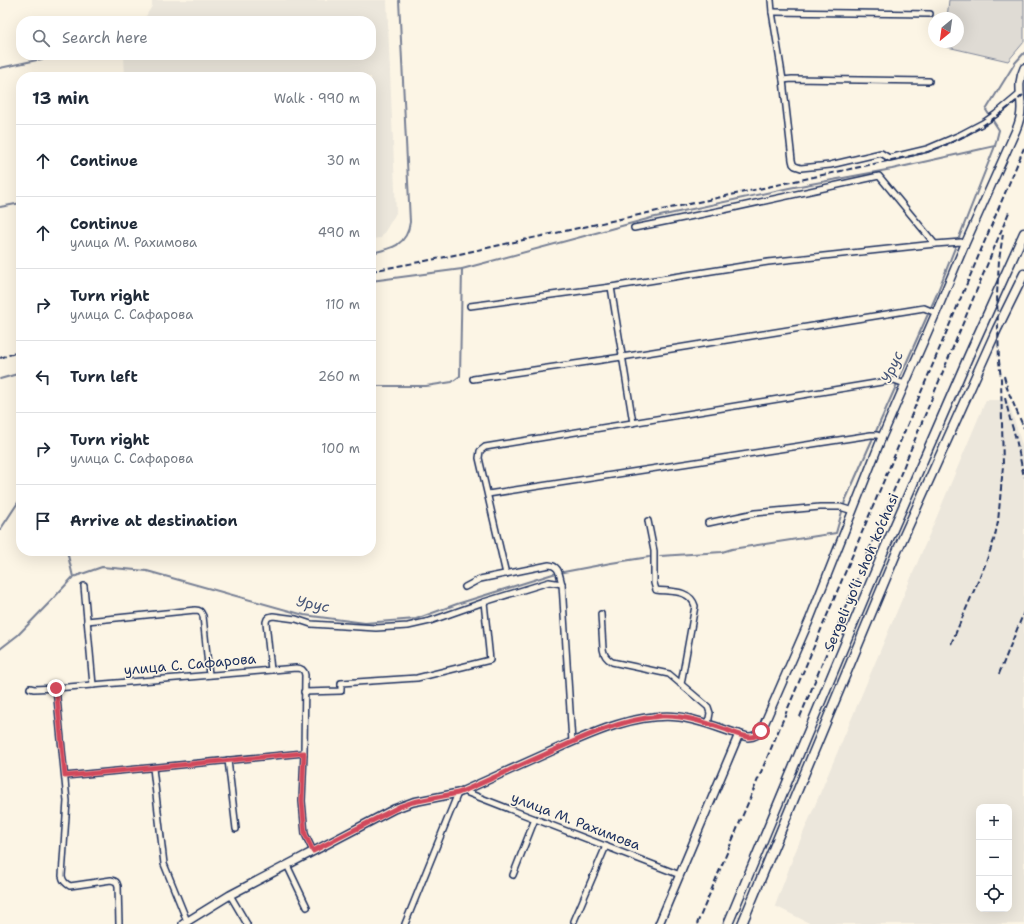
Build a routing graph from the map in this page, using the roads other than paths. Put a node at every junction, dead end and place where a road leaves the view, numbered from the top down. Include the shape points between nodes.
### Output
1 (771, 0) edge
2 (772, 12) junction
3 (928, 14) edge
4 (1024, 68) edge
5 (783, 80) junction
6 (929, 81) dead end
7 (1020, 94) junction
8 (634, 228) dead end
9 (1023, 237) edge
10 (959, 243) junction
11 (935, 244) junction
12 (1024, 274) edge
13 (610, 287) junction
14 (470, 306) dead end
15 (936, 313) junction
16 (622, 357) junction
17 (473, 379) dead end
18 (905, 384) junction
19 (633, 423) junction
20 (877, 436) junction
21 (488, 494) junction
22 (850, 510) junction
23 (648, 521) dead end
24 (708, 522) dead end
25 (506, 574) junction
26 (562, 584) junction
27 (84, 586) dead end
28 (465, 587) dead end
29 (484, 602) junction
30 (601, 614) dead end
31 (87, 621) junction
32 (271, 670) junction
33 (209, 675) junction
34 (93, 684) junction
35 (681, 684) junction
36 (30, 688) dead end
37 (56, 688) junction
38 (304, 692) junction
39 (708, 724) junction
40 (739, 734) junction
41 (572, 742) junction
42 (304, 753) junction
43 (228, 760) junction
44 (153, 768) junction
45 (65, 776) junction
46 (460, 792) junction
47 (535, 819) junction
48 (236, 829) dead end
49 (606, 846) junction
50 (313, 851) junction
51 (287, 865) junction
52 (513, 875) dead end
53 (680, 875) junction
54 (230, 895) junction
55 (307, 907) dead end
56 (574, 921) dead end
57 (185, 923) edge
58 (119, 924) edge
59 (247, 924) edge
60 (405, 924) edge
61 (659, 924) edge
62 (728, 924) edge
63 (742, 924) edge

1 - 2 street
2 - 3 street
2 - 5 street
4 - 7 street via 1020,80
5 - 6 street
5 - 7 street via 793,164 800,168 830,165 881,153 889,158 927,149 983,124
7 - 10 street via 1018,123
8 - 11 street via 879,176
9 - 62 main road, Sergeli yo‘li shoh ko‘chasi via 885,548
10 - 11 street
10 - 15 street
11 - 13 street via 768,262
12 - 63 main road, Sergeli yo‘li shoh ko‘chasi via 898,549
13 - 14 street
13 - 16 street
15 - 16 street via 924,308
15 - 18 street
16 - 17 street
16 - 19 street
18 - 19 street via 894,380
18 - 20 street
19 - 21 street via 483,448 479,458
20 - 21 street
20 - 22 street
21 - 25 street
22 - 24 street via 820,507 755,513
22 - 40 street, улица М. Рахимова via 809,621 762,729 759,734 752,737
23 - 35 street via 654,551 656,590 686,594 695,606
25 - 26 street via 549,565 554,566
25 - 28 street via 480,579
26 - 29 street via 549,582
26 - 41 street
27 - 31 street
29 - 32 street via 408,626 376,628 311,624 296,619 269,617 266,622
29 - 38 street via 490,660 417,678 341,683 341,691
30 - 35 street via 603,649 608,659 669,674
31 - 33 street via 199,610 203,616
31 - 34 street
32 - 33 street, улица С. Сафарова
32 - 38 street, улица С. Сафарова via 301,668 304,671
33 - 34 street, улица С. Сафарова
34 - 37 street, улица С. Сафарова
35 - 39 street via 708,707
36 - 37 street, улица С. Сафарова
37 - 45 street
38 - 42 street, улица С. Сафарова
39 - 40 street, улица М. Рахимова
39 - 41 street, улица М. Рахимова via 679,717 640,719 616,725
40 - 53 street
41 - 46 street, улица М. Рахимова
42 - 43 street
42 - 50 street, улица С. Сафарова via 302,801 305,834
43 - 44 street
43 - 48 street
44 - 45 street
44 - 57 street via 164,864
45 - 58 street via 67,801 63,881 70,886 112,880 118,883
46 - 47 street, улица М. Рахимова
46 - 50 street, улица М. Рахимова via 401,806
46 - 60 street
47 - 49 street, улица М. Рахимова
47 - 52 street
49 - 53 street, улица М. Рахимова
49 - 56 street
50 - 51 street, улица М. Рахимова
51 - 54 street, улица М. Рахимова
51 - 55 street
53 - 61 street
54 - 57 street, улица М. Рахимова
54 - 59 street

